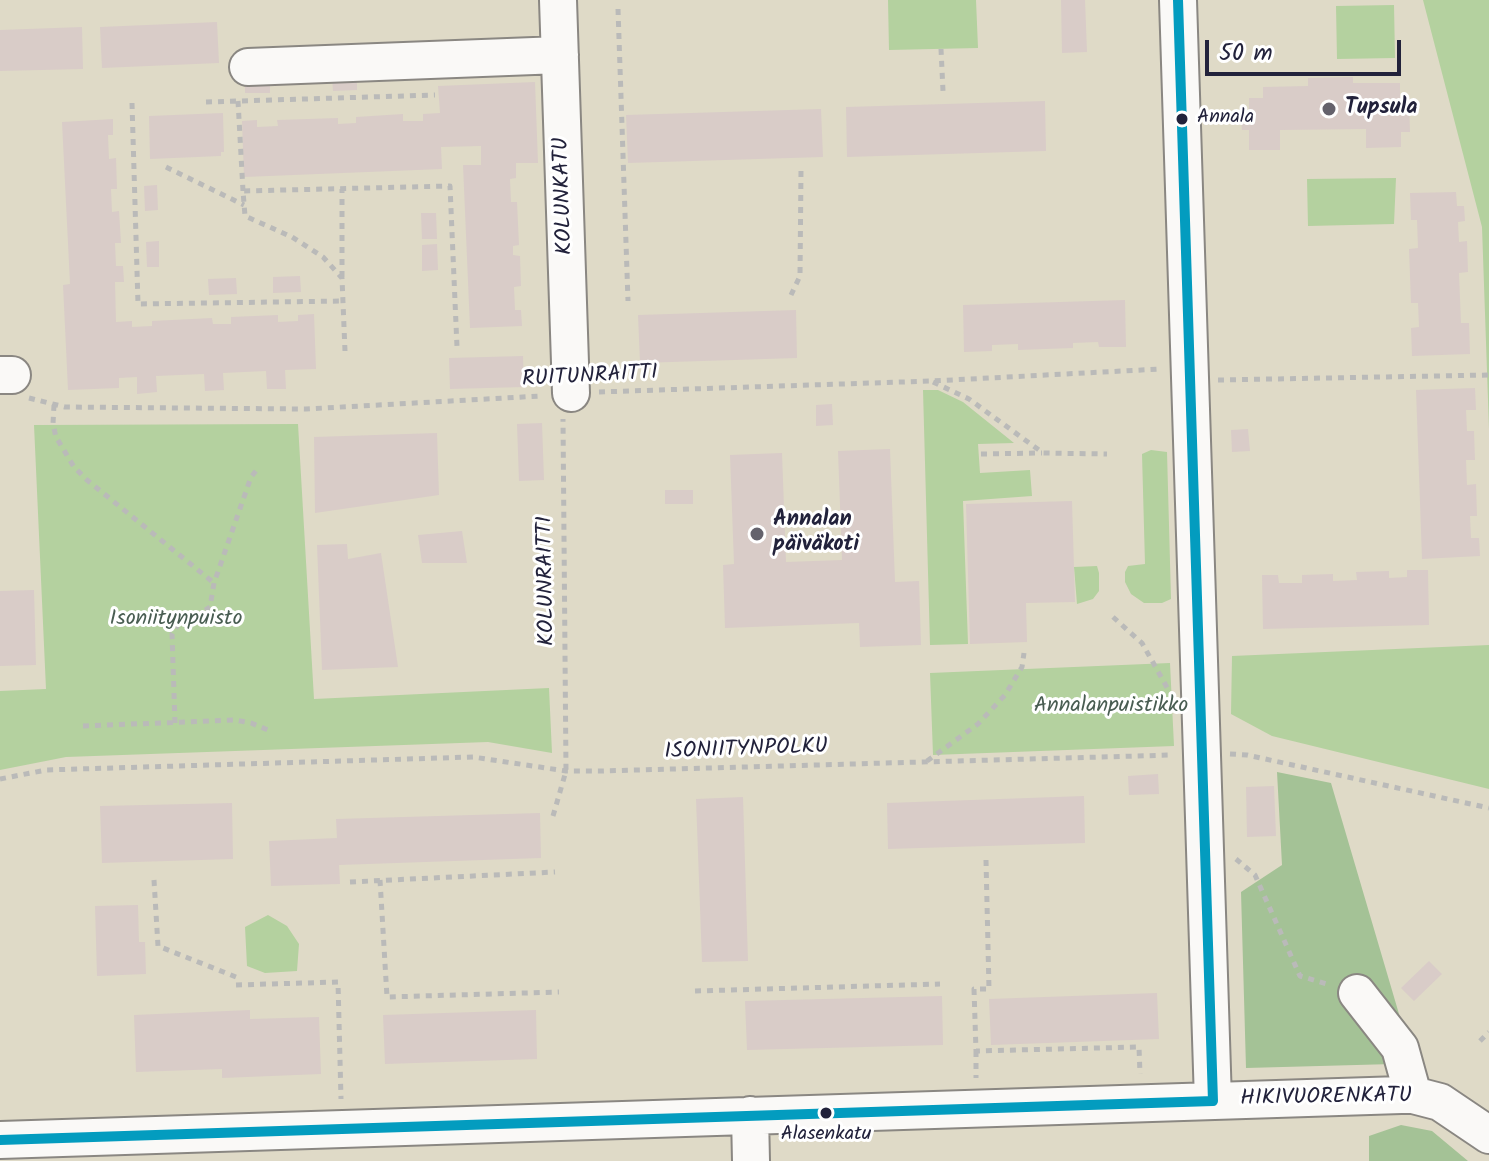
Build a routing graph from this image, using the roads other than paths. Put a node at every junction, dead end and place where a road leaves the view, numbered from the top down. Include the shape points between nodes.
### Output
1 (558, 0) edge
2 (1178, 0) edge
3 (560, 55) junction
4 (248, 67) dead end
5 (571, 393) road end
6 (1357, 993) road end
7 (1413, 1095) junction
8 (1213, 1101) junction
9 (750, 1115) junction
10 (1489, 1135) edge
11 (0, 1140) edge
12 (751, 1161) edge

1 - 3 street, KOLUNKATU
2 - 8 street via 1200,374 1201,754
3 - 4 street
3 - 5 street, KOLUNKATU
6 - 7 street via 1400,1048
7 - 8 street, HIKIVUORENKATU
7 - 10 street, HIKIVUORENKATU via 1440,1102
8 - 9 street, HIKIVUORENKATU
9 - 11 street, HIKIVUORENKATU
9 - 12 street

